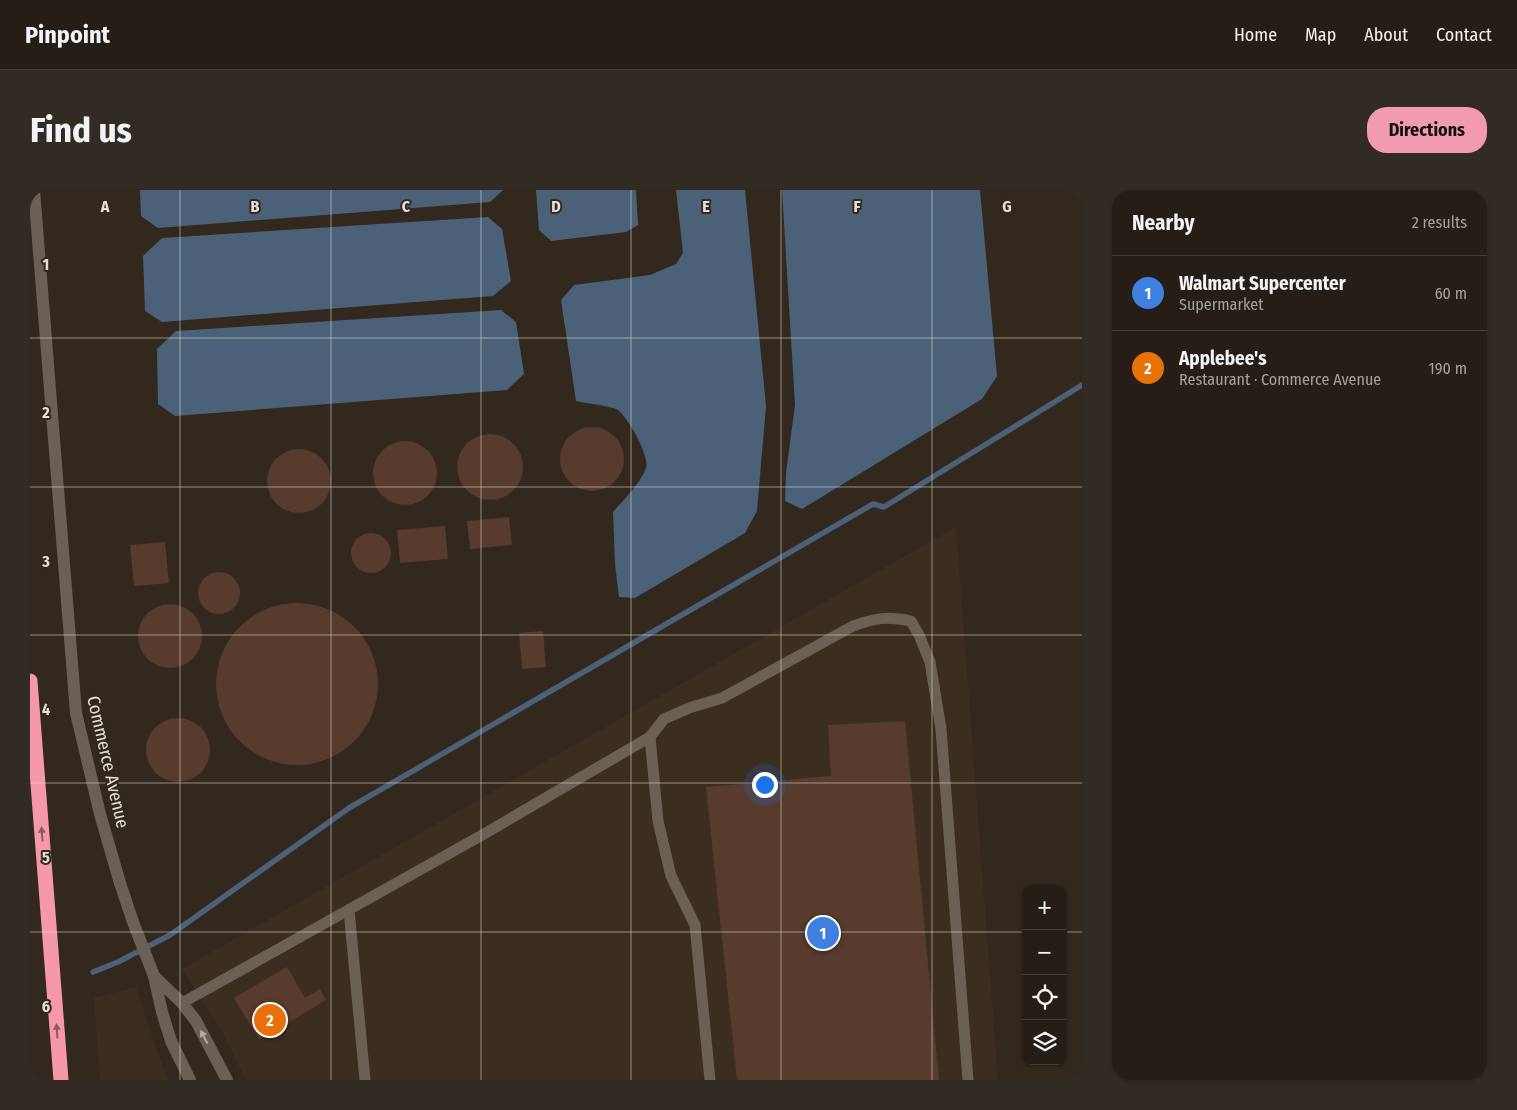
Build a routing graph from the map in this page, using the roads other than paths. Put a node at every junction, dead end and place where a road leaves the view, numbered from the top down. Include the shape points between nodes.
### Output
1 (34, 190) edge
2 (30, 681) edge
3 (650, 737) junction
4 (349, 910) junction
5 (154, 976) junction
6 (182, 1003) junction
7 (60, 1080) edge
8 (190, 1080) edge
9 (227, 1080) edge
10 (365, 1080) edge
11 (710, 1080) edge
12 (968, 1080) edge

1 - 5 street, Commerce Avenue via 76,713 100,814 133,922
7 -> 2 highway
3 - 4 lane
3 - 11 lane via 658,821 671,876 695,925
3 - 12 lane via 664,719 722,698 853,626 892,617 911,621 930,662 941,729
4 - 6 lane
4 - 10 lane
5 - 6 street, Commerce Avenue
5 - 8 street, Commerce Avenue via 172,1041
9 -> 6 street, Commerce Avenue via 196,1021

